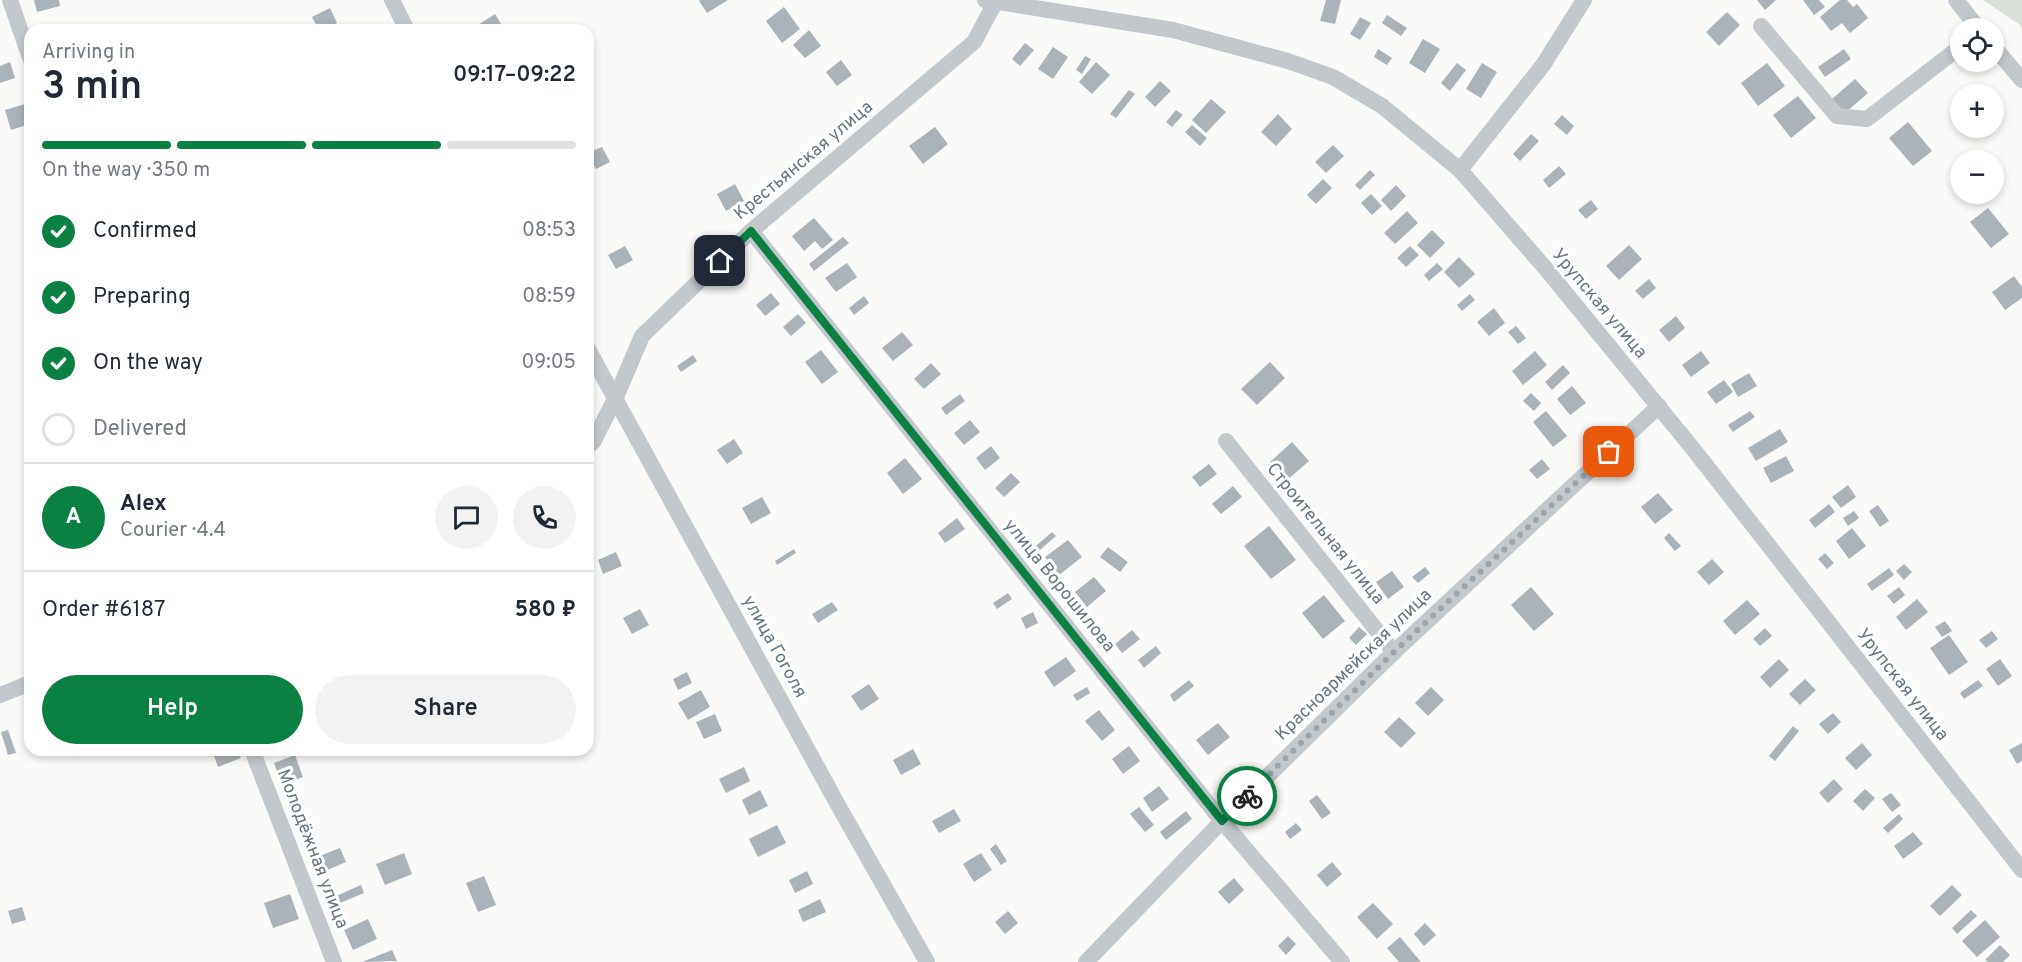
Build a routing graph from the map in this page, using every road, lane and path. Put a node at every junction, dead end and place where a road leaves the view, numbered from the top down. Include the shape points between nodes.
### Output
1 (9, 0) edge
2 (392, 0) edge
3 (1584, 0) edge
4 (1956, 0) edge
5 (991, 1) edge
6 (1970, 18) edge
7 (404, 24) edge
8 (1761, 26) dead end
9 (24, 41) edge
10 (1950, 55) edge
11 (2004, 59) edge
12 (2022, 80) edge
13 (1460, 170) junction
14 (751, 231) junction
15 (594, 359) edge
16 (616, 397) junction
17 (1659, 406) junction
18 (594, 440) edge
19 (1226, 441) dead end
20 (1394, 652) junction
21 (24, 685) edge
22 (0, 695) edge
23 (254, 756) edge
24 (1222, 821) junction
25 (2022, 870) edge
26 (334, 962) edge
27 (927, 962) edge
28 (1086, 962) edge
29 (1341, 962) edge

1 - 9 street
2 - 7 street
3 - 13 street via 1543,65
4 - 6 street
5 - 13 street, Урупская улица via 1173,30 1333,77 1382,106
5 - 14 street, Крестьянская улица via 974,42
8 - 10 street via 1837,116 1867,119
11 - 12 street
13 - 17 street, Урупская улица
14 - 16 street, Крестьянская улица via 642,336
14 - 24 street, улица Ворошилова
15 - 16 street, улица Гоголя
16 - 18 street, Крестьянская улица
16 - 27 street, улица Гоголя
17 - 20 street, Красноармейская улица
17 - 25 street, Урупская улица
19 - 20 street, Строительная улица
20 - 24 street, Красноармейская улица
21 - 22 street
23 - 26 street, Молодёжная улица
24 - 28 street, Красноармейская улица
24 - 29 street, улица Ворошилова

